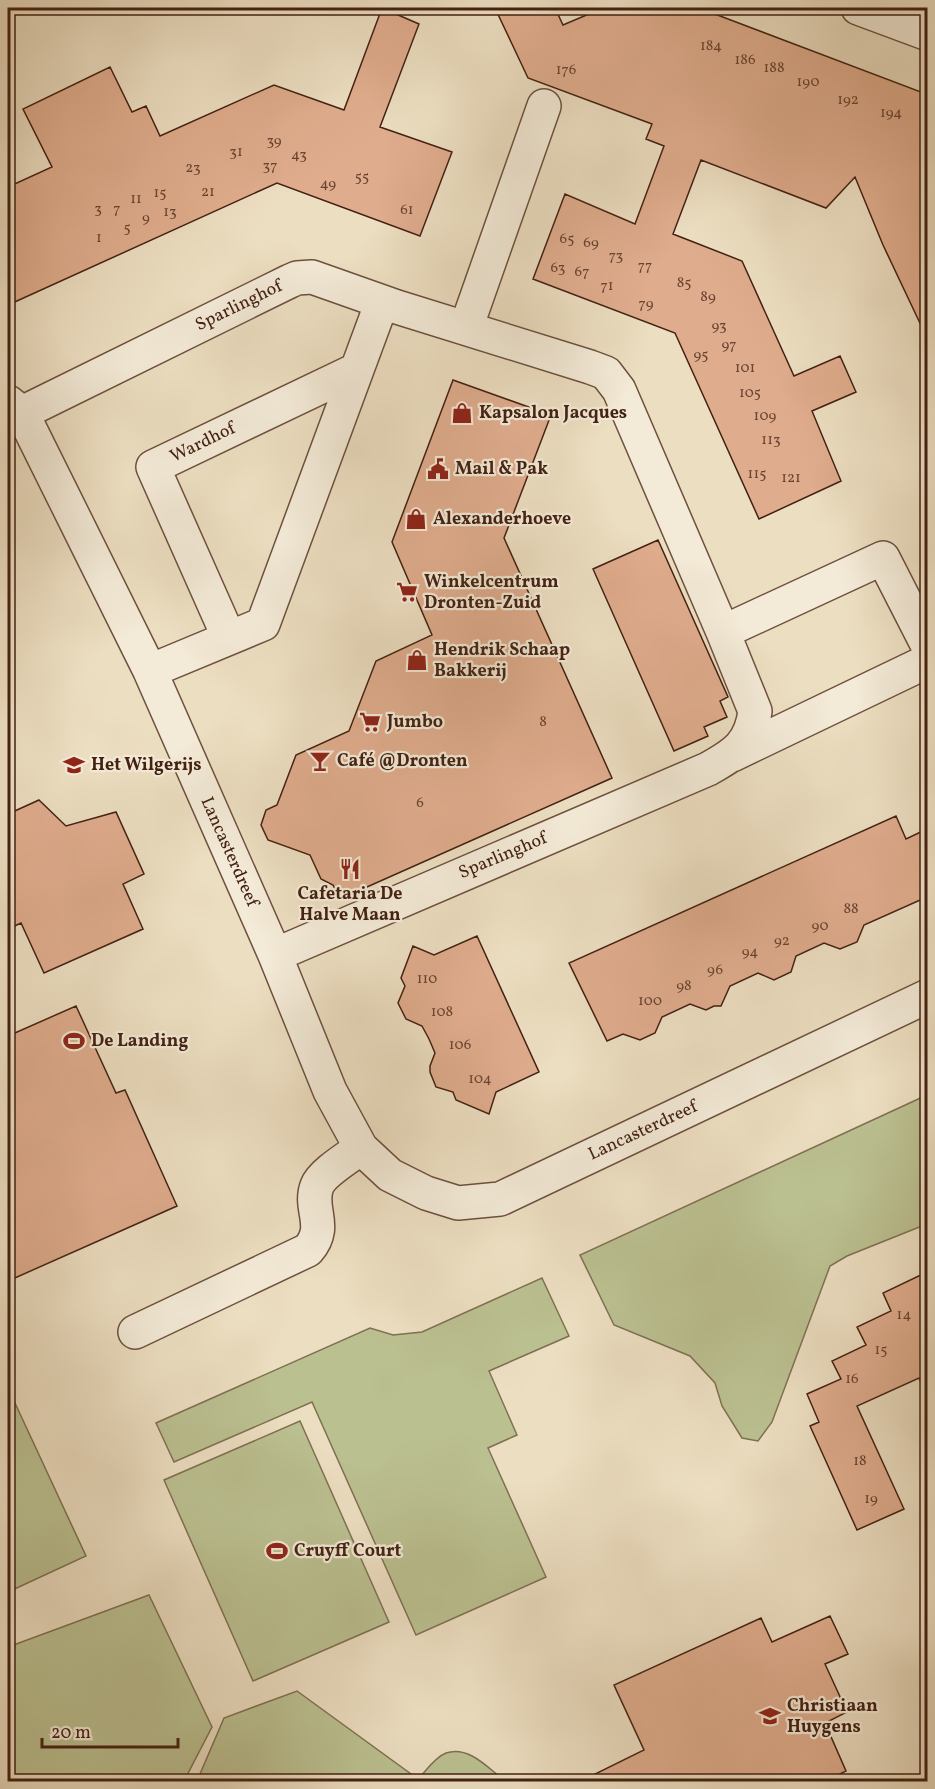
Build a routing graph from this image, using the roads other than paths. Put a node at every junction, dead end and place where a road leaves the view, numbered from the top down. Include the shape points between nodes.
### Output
1 (858, 8) edge
2 (927, 34) edge
3 (544, 106) dead end
4 (382, 302) junction
5 (466, 328) junction
6 (356, 370) junction
7 (15, 408) edge
8 (723, 632) junction
9 (229, 638) junction
10 (927, 646) edge
11 (927, 661) edge
12 (150, 671) junction
13 (731, 756) junction
14 (274, 955) junction
15 (927, 996) edge
16 (361, 1148) junction
17 (135, 1332) dead end

1 - 2 street
3 - 5 street
4 - 5 street, Sparlinghof
4 - 6 street
4 - 7 street, Sparlinghof via 312,277 297,278
5 - 8 street, Sparlinghof via 606,374 619,390
6 - 9 street via 263,624
6 - 9 street, Wardhof via 153,467
7 - 12 street, Lancasterdreef
8 - 10 street via 884,558
8 - 13 street, Sparlinghof via 755,711 746,741
9 - 12 street
11 - 13 street, Sparlinghof
12 - 14 street, Lancasterdreef
13 - 14 street, Sparlinghof
14 - 16 street, Lancasterdreef via 330,1091
15 - 16 street, Lancasterdreef via 500,1199 458,1203 426,1193 390,1175
16 - 17 street via 322,1177 317,1186 319,1228 316,1241 308,1250

